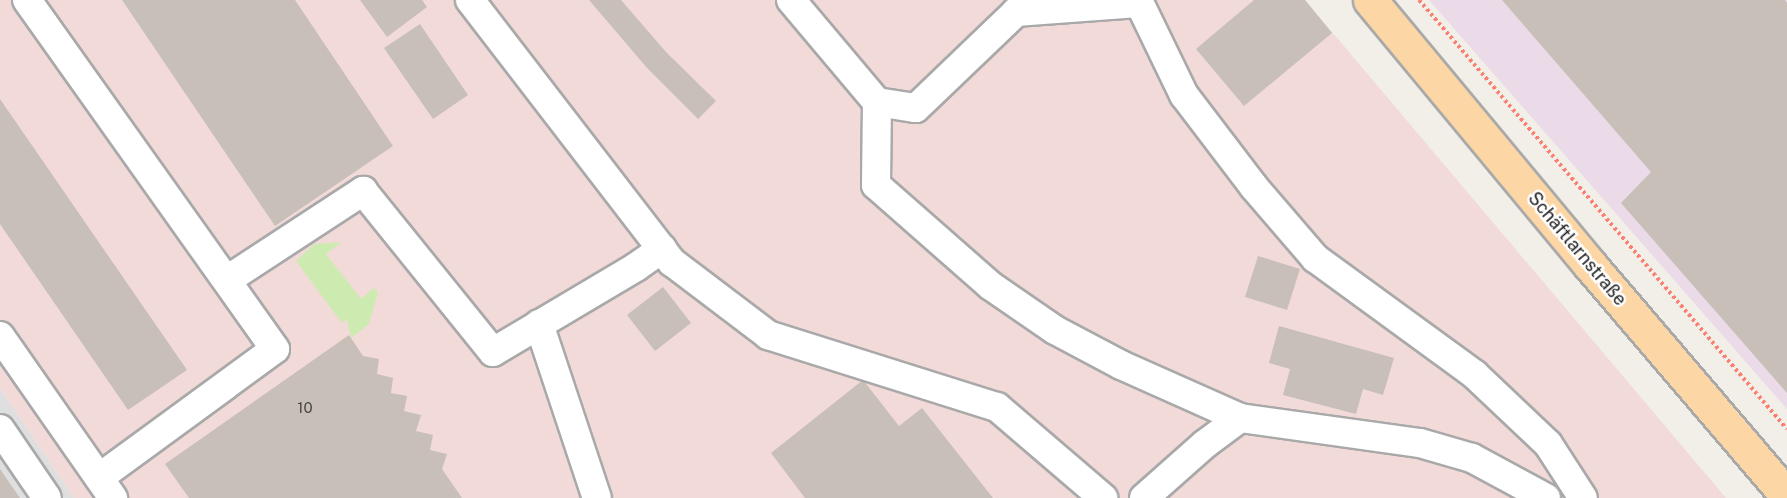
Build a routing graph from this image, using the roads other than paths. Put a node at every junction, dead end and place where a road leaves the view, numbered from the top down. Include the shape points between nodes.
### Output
1 (27, 0) edge
2 (470, 0) edge
3 (791, 0) edge
4 (1370, 0) edge
5 (1138, 1) edge
6 (1011, 6) edge
7 (877, 102) junction
8 (662, 249) junction
9 (226, 280) junction
10 (539, 324) junction
11 (0, 336) edge
12 (1240, 418) junction
13 (0, 429) edge
14 (106, 488) edge
15 (1787, 496) edge
16 (47, 498) edge
17 (597, 498) edge
18 (1102, 498) edge
19 (1144, 498) edge
20 (1546, 498) edge
21 (1583, 498) edge

1 - 9 street
2 - 8 street
3 - 7 street
4 - 15 main road, Schäftlarnstraße
5 - 6 street
5 - 21 street via 1184,95 1254,187 1315,258 1474,374 1548,444
6 - 7 street via 916,108
7 - 12 street via 876,185 991,286 1055,330 1121,365
8 - 10 street
8 - 18 street via 672,262 768,335 997,407
9 - 10 street via 363,190 493,352
9 - 14 street via 275,349
10 - 17 street
11 - 14 street
12 - 19 street
12 - 20 street via 1420,443 1472,458
13 - 16 street

